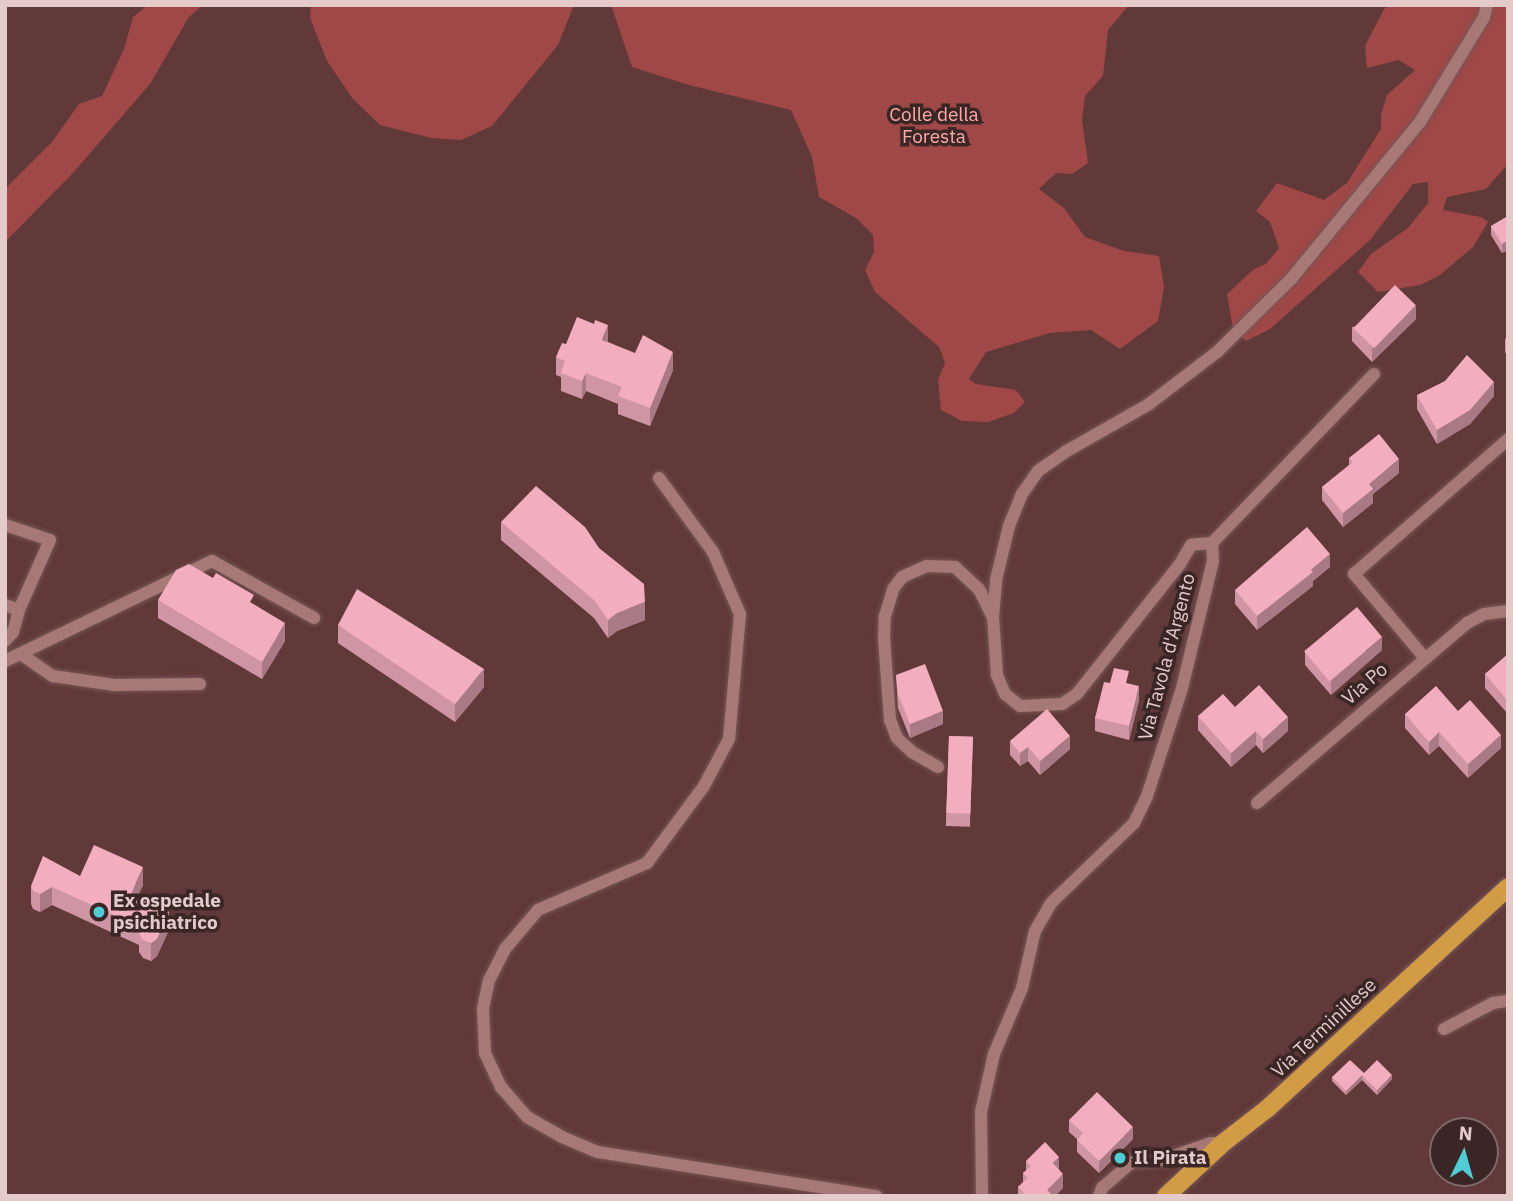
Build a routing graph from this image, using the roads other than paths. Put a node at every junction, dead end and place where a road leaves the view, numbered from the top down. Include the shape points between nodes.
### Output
1 (1487, 5) edge
2 (1374, 374) dead end
3 (1508, 439) edge
4 (659, 478) dead end
5 (5, 525) edge
6 (1212, 543) junction
7 (5, 605) edge
8 (19, 610) junction
9 (1508, 611) edge
10 (993, 617) junction
11 (314, 618) dead end
12 (5, 641) edge
13 (21, 654) junction
14 (1424, 657) junction
15 (5, 662) edge
16 (200, 684) dead end
17 (938, 767) dead end
18 (1257, 803) dead end
19 (1508, 887) edge
20 (1508, 1001) edge
21 (1444, 1029) dead end
22 (1223, 1143) junction
23 (877, 1196) edge
24 (982, 1196) edge
25 (1100, 1196) edge
26 (1166, 1196) edge

1 - 10 street, Via Tavola d'Argento via 1485,17 1420,122 1292,279 1217,352 1169,389 1038,471 1009,526
2 - 6 street
3 - 14 street via 1354,573
4 - 23 street via 713,552 740,614 729,738 704,786 648,863 537,910 505,949 489,980 482,1009 485,1053 500,1087 527,1117 598,1152
5 - 8 street via 50,540
6 - 10 street, Via Tavola d'Argento via 1191,545 1077,694 1062,704 1020,706 1004,694 997,675
6 - 24 street, Via Tavola d'Argento via 1209,585 1182,688 1139,814 1051,902 1035,931 1022,988 994,1054 981,1112
7 - 8 street
8 - 12 street via 13,632
9 - 14 street, Via Po via 1484,614 1467,623
10 - 17 street via 979,589 955,567 927,566 902,577 894,589 885,616 884,639 890,720 897,738
11 - 13 street via 212,561
13 - 15 street
13 - 16 street via 53,676 114,685
14 - 18 street, Via Po
19 - 22 main road, Via Terminillese via 1268,1108
20 - 21 street via 1493,1003
22 - 25 street via 1162,1160 1132,1163 1102,1188
22 - 26 main road, Via Terminillese

